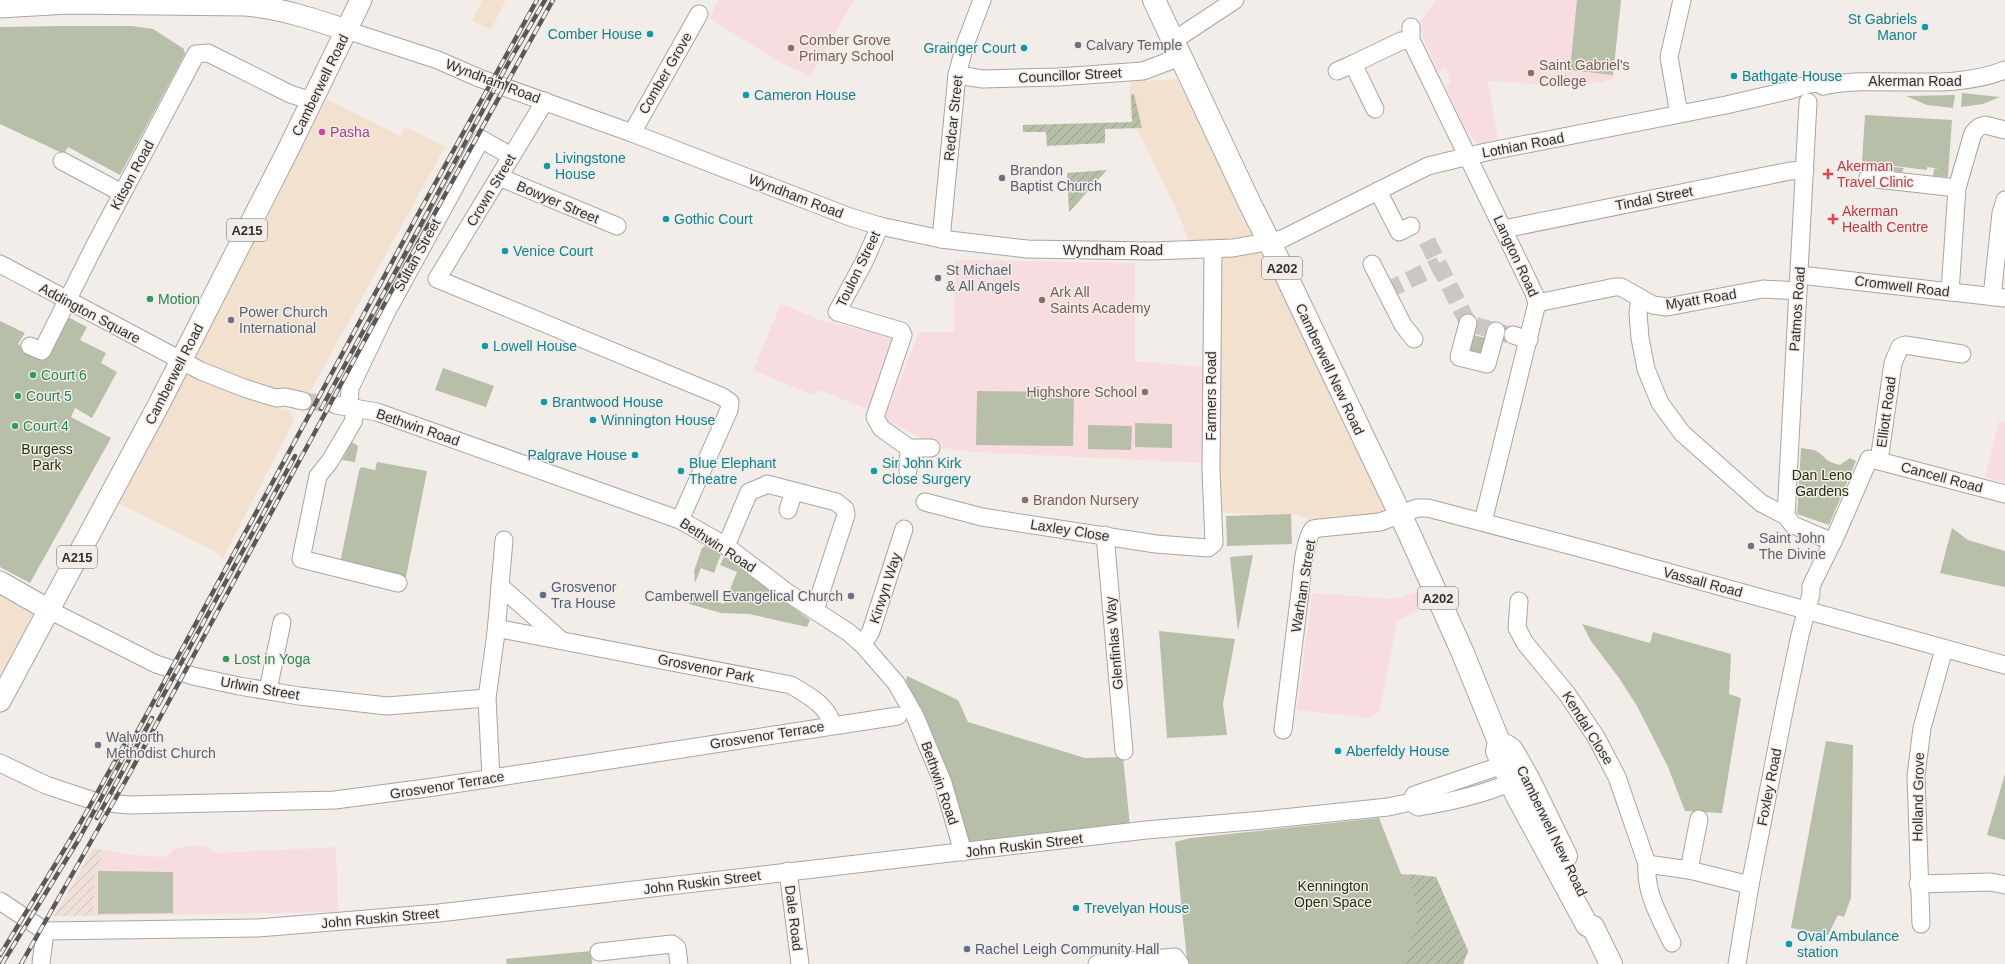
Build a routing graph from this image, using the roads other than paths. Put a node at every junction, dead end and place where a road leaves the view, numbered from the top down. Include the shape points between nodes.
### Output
1 (361, 0) edge
2 (982, 0) edge
3 (1154, 0) edge
4 (1234, 0) edge
5 (1682, 0) edge
6 (68, 1) edge
7 (128, 2) edge
8 (0, 7) edge
9 (699, 14) dead end
10 (346, 30) junction
11 (1176, 49) junction
12 (1353, 64) junction
13 (2005, 70) edge
14 (1337, 71) dead end
15 (957, 75) junction
16 (1823, 86) junction
17 (1791, 90) junction
18 (312, 100) junction
19 (545, 101) junction
20 (1808, 102) junction
21 (1375, 109) dead end
22 (1679, 114) junction
23 (2005, 130) edge
24 (632, 133) junction
25 (511, 156) junction
26 (1468, 156) junction
27 (62, 161) dead end
28 (1798, 171) junction
29 (499, 177) junction
30 (1868, 178) dead end
31 (1957, 188) junction
32 (1378, 191) junction
33 (122, 194) junction
34 (2005, 200) edge
35 (617, 226) dead end
36 (880, 226) junction
37 (1411, 226) dead end
38 (1504, 229) junction
39 (941, 239) junction
40 (1268, 242) junction
41 (1213, 250) junction
42 (0, 264) edge
43 (1372, 264) dead end
44 (438, 279) joint
45 (1799, 283) junction
46 (1950, 292) junction
47 (1998, 297) edge
48 (1640, 298) junction
49 (67, 300) junction
50 (1537, 303) junction
51 (1468, 323) dead end
52 (1496, 331) dead end
53 (1414, 339) dead end
54 (30, 346) dead end
55 (1962, 354) dead end
56 (181, 360) junction
57 (303, 401) tunnel mouth
58 (347, 406) junction
59 (909, 448) junction
60 (931, 448) dead end
61 (1879, 461) junction
62 (908, 471) dead end
63 (794, 491) junction
64 (2005, 494) edge
65 (925, 502) dead end
66 (788, 510) dead end
67 (1400, 515) junction
68 (1786, 516) junction
69 (680, 520) junction
70 (1483, 522) junction
71 (904, 529) dead end
72 (1105, 535) junction
73 (504, 540) dead end
74 (1833, 542) junction
75 (1214, 543) joint
76 (726, 546) junction
77 (0, 582) edge
78 (398, 583) dead end
79 (500, 586) junction
80 (1520, 601) dead end
81 (1808, 604) junction
82 (49, 610) junction
83 (815, 610) junction
84 (282, 622) dead end
85 (496, 633) junction
86 (562, 640) junction
87 (863, 645) junction
88 (1944, 649) junction
89 (2005, 666) edge
90 (268, 690) junction
91 (487, 698) junction
92 (0, 701) edge
93 (898, 716) dead end
94 (833, 725) junction
95 (1283, 730) dead end
96 (1124, 751) dead end
97 (0, 763) edge
98 (1512, 771) junction
99 (491, 778) junction
100 (1699, 819) dead end
101 (963, 852) junction
102 (1647, 864) junction
103 (1689, 870) junction
104 (788, 871) junction
105 (1918, 884) junction
106 (1750, 885) junction
107 (2005, 885) edge
108 (0, 901) edge
109 (1921, 924) dead end
110 (45, 931) junction
111 (1672, 943) dead end
112 (600, 952) dead end
113 (40, 964) edge
114 (679, 964) edge
115 (800, 964) edge
116 (1097, 964) edge
117 (1180, 964) edge
118 (1612, 964) edge
119 (1737, 964) edge

1 - 10 main road, Camberwell Road / A215
2 - 15 street, Redcar Street
3 - 11 highway, Camberwell New Road / A202
4 - 11 street, Councillor Street
5 - 22 street via 1669,57
6 - 7 main road
6 - 8 main road
7 - 10 main road via 261,6
9 - 24 street, Comber Grove
10 - 18 main road, Camberwell Road / A215
10 - 19 street, Wyndham Road via 438,60 479,78
11 - 15 street, Councillor Street via 1143,71 983,79
11 - 40 highway, Camberwell New Road / A202
12 - 14 street
12 - 21 street
12 - 26 street, Langton Road via 1411,34
13 - 16 street, Akerman Road via 1968,80 1941,83 1869,81
15 - 39 street, Redcar Street
16 - 17 street, Akerman Road via 1818,83 1809,84
16 - 20 street
17 - 20 street via 1804,96
17 - 22 street, Lothian Road
18 - 33 street, Kitson Road via 290,94 208,53 199,53 194,57
18 - 56 main road, Camberwell Road / A215
19 - 24 street, Wyndham Road
19 - 25 street, Crown Street
20 - 28 street, Patmos Road
22 - 26 street, Lothian Road
23 - 31 street via 1985,125 1976,129
24 - 36 street, Wyndham Road
25 - 29 street, Crown Street
25 - 58 street, Sultan Street via 482,139 386,313 350,388
26 - 32 street, Lothian Road via 1428,166
26 - 38 street, Langton Road
27 - 33 street
28 - 38 street, Tindal Street
28 - 45 street, Patmos Road
29 - 35 street, Bowyer Street
29 - 44 street, Crown Street
30 - 31 street
31 - 46 street
32 - 37 street via 1399,232
32 - 40 street, Lothian Road via 1282,239
33 - 49 street, Kitson Road
34 - 47 street via 2001,213
36 - 39 street, Wyndham Road
36 - 59 street, Toulon Street via 837,312 901,331 903,335 875,417 881,428
38 - 50 street, Langton Road
39 - 41 street, Wyndham Road via 986,246 1059,251
40 - 41 street, Wyndham Road
40 - 67 highway, Camberwell New Road / A202
41 - 75 street, Farmers Road via 1211,470
42 - 49 street, Addington Square
43 - 53 street via 1403,325
44 - 69 street, Sultan Street via 721,396 730,402 729,410
45 - 46 street, Cromwell Road
45 - 48 street, Myatt Road via 1667,307 1653,305
45 - 68 street, Patmos Road
46 - 47 street, Cromwell Road
48 - 50 street, Myatt Road via 1621,287 1615,287
48 - 68 street via 1640,338 1646,369 1668,416 1682,433 1728,475 1765,505
49 - 54 street, Kitson Road via 42,350
49 - 56 street, Addington Square
50 - 70 street, Langton Road via 1521,338
51 - 52 street via 1459,357 1487,364
55 - 61 street, Elliott Road via 1905,345 1900,347 1894,363
56 - 57 street via 244,388 276,398
56 - 82 main road, Camberwell Road / A215
58 - 69 street, Bethwin Road via 377,412
58 - 78 street via 353,422 318,476 301,559
59 - 60 street
59 - 62 street
61 - 64 street, Cancell Road
61 - 74 street, Elliott Road via 1869,459
63 - 66 street
63 - 76 street via 767,484 749,492
63 - 83 street via 836,502 846,512
65 - 72 street, Laxley Close via 982,517
67 - 70 street, Vassall Road via 1421,507
67 - 95 street, Warham Street via 1380,522 1320,528 1311,532 1302,577
67 - 98 highway, Camberwell New Road / A202 via 1462,651 1499,742 1512,750
68 - 74 street via 1793,525
69 - 76 street, Bethwin Road
70 - 81 street, Vassall Road
71 - 87 street, Kirwyn Way via 871,631
72 - 75 street, Laxley Close via 1156,544 1208,548
72 - 96 street, Glenfinlas Way
73 - 79 street
74 - 81 street, Elliott Road via 1812,586
76 - 83 street, Bethwin Road
77 - 82 main road
79 - 85 street
79 - 86 street, Grosvenor Park
80 - 102 street, Kendal Close via 1517,628 1525,643 1567,694 1596,737 1617,777
81 - 88 street, Vassall Road
81 - 106 street, Foxley Road
82 - 90 street, Urlwin Street via 175,671
82 - 92 main road, Camberwell Road / A215
83 - 87 street, Bethwin Road
84 - 90 street
85 - 86 street, Grosvenor Park via 501,629
85 - 91 street
86 - 94 street, Grosvenor Park via 791,685 822,705 830,714
87 - 101 street, Bethwin Road via 896,683 916,716 943,783
88 - 89 street, Vassall Road
88 - 105 street, Holland Grove via 1922,728 1916,776
90 - 91 street, Urlwin Street via 387,706
91 - 99 street
93 - 94 street, Grosvenor Terrace
94 - 99 street, Grosvenor Terrace
97 - 99 street, Grosvenor Terrace via 46,785 97,802 129,805 335,800
98 - 101 street, John Ruskin Street via 1414,795 1411,802 1382,808 1146,830
98 - 118 highway, Camberwell New Road / A202 via 1564,852 1592,914 1595,922 1593,927
100 - 103 street
101 - 104 street, John Ruskin Street
102 - 103 street
102 - 111 street, Kendal Close via 1646,880 1650,897
103 - 106 street
104 - 110 street, John Ruskin Street via 439,914 258,928
104 - 115 street, Dale Road
105 - 107 street via 1991,882
105 - 109 street, Holland Grove
106 - 119 street, Foxley Road
108 - 110 street
110 - 113 street
112 - 114 street via 672,944 677,948
116 - 117 street via 1175,957

